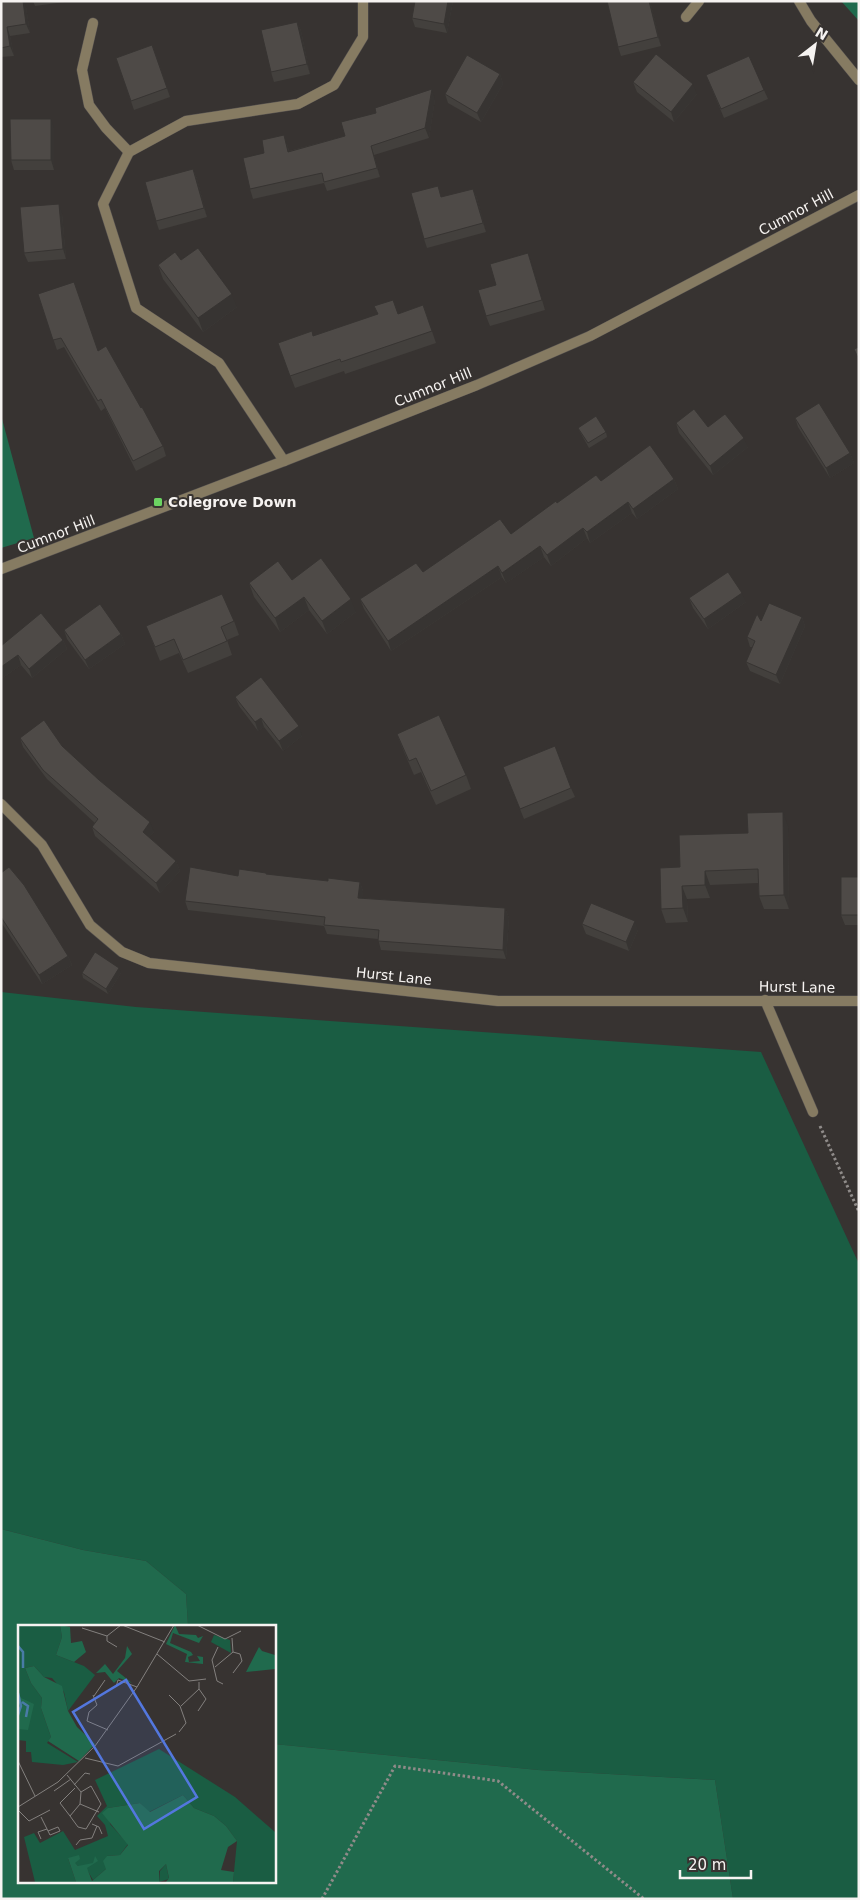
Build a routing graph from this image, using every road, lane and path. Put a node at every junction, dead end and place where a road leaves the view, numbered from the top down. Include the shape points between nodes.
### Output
1 (363, 1) edge
2 (699, 1) edge
3 (799, 1) edge
4 (686, 17) dead end
5 (93, 23) dead end
6 (859, 80) edge
7 (130, 152) junction
8 (859, 195) edge
9 (284, 461) junction
10 (1, 569) edge
11 (1, 804) edge
12 (765, 1000) junction
13 (859, 1001) edge
14 (813, 1112) joint
15 (859, 1212) edge
16 (322, 1899) edge
17 (644, 1899) edge

1 - 7 street via 363,36 334,85 298,104 186,121
2 - 4 street
3 - 6 street via 817,29
5 - 7 street via 82,70 89,105
7 - 9 street via 103,204 136,308 219,363
8 - 9 street, Cumnor Hill via 590,336 477,385
9 - 10 street, Cumnor Hill
11 - 12 street, Hurst Lane via 42,845 90,925 122,952 149,963 498,1001
12 - 13 street, Hurst Lane
12 - 14 street
14 - 15 path
16 - 17 path via 395,1766 498,1781

